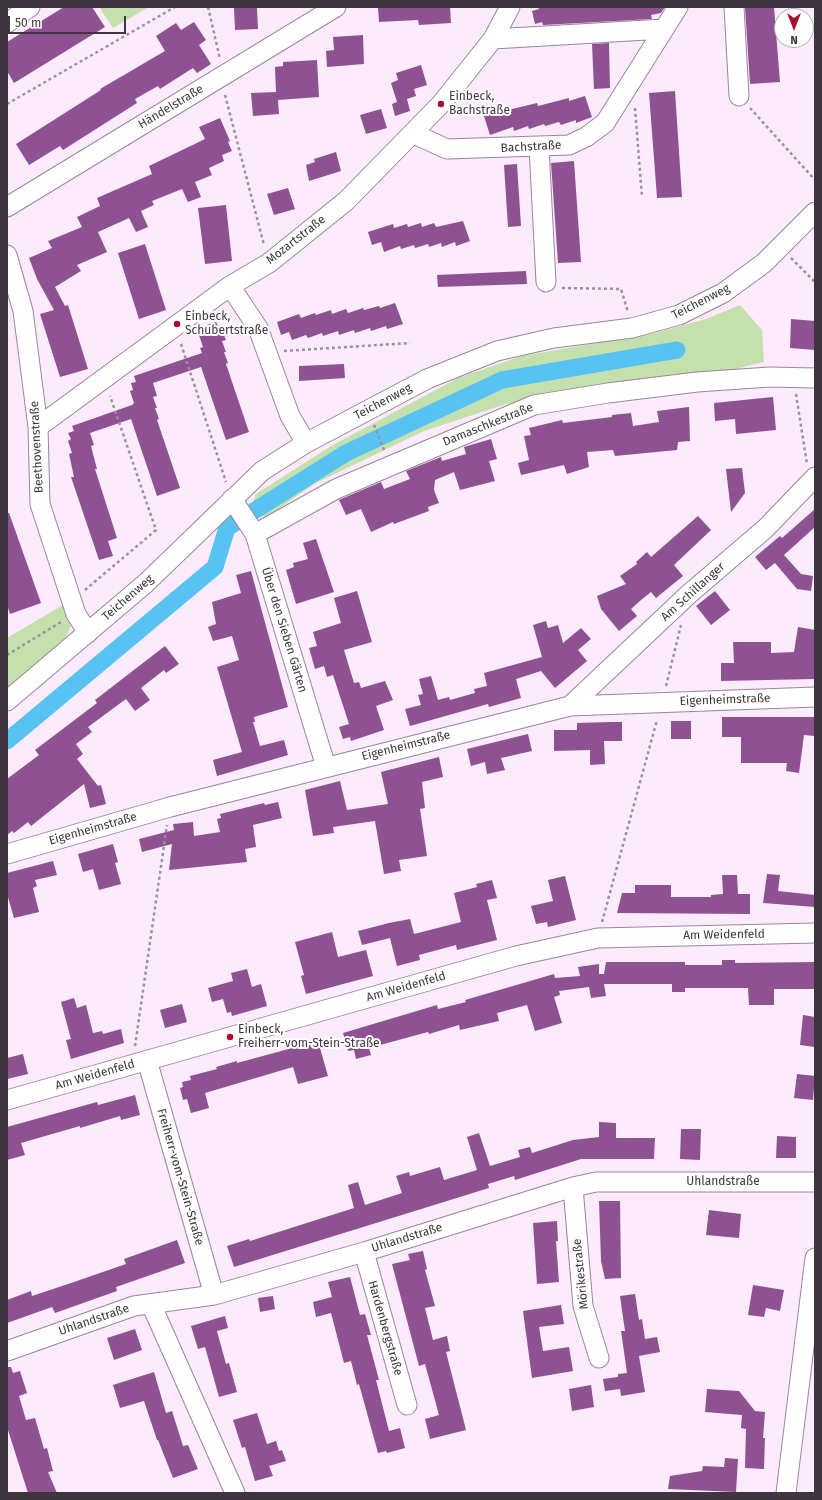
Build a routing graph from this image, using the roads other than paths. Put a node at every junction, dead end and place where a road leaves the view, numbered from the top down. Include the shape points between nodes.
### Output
1 (30, 7) edge
2 (336, 7) edge
3 (510, 7) edge
4 (678, 7) edge
5 (734, 7) edge
6 (7, 23) edge
7 (664, 29) junction
8 (493, 39) junction
9 (739, 96) road end
10 (414, 134) junction
11 (540, 147) junction
12 (7, 207) edge
13 (815, 212) edge
14 (7, 255) edge
15 (546, 282) road end
16 (230, 286) junction
17 (807, 377) edge
18 (38, 427) junction
19 (306, 443) junction
20 (812, 480) edge
21 (232, 500) junction
22 (255, 533) junction
23 (88, 633) junction
24 (815, 697) edge
25 (7, 701) edge
26 (570, 706) junction
27 (326, 767) junction
28 (7, 854) edge
29 (815, 933) edge
30 (140, 1062) junction
31 (7, 1100) edge
32 (815, 1182) edge
33 (573, 1187) junction
34 (364, 1252) junction
35 (815, 1258) edge
36 (214, 1295) junction
37 (151, 1304) junction
38 (7, 1351) edge
39 (599, 1358) dead end
40 (407, 1404) dead end
41 (235, 1493) edge
42 (786, 1493) edge

1 - 6 street
2 - 12 street, Händelstraße
3 - 8 street, Mozartstraße
4 - 7 street, Bachstraße
5 - 9 street
7 - 8 street
7 - 11 street, Bachstraße via 605,123 586,137 569,145
8 - 10 street, Mozartstraße via 442,104
10 - 11 street, Bachstraße via 447,149
10 - 16 street, Mozartstraße via 346,201 269,263
11 - 15 street
13 - 19 street, Teichenweg via 764,263 723,293 679,315 632,328 554,338 497,351 427,379
14 - 18 street, Beethovenstraße via 23,311
16 - 18 street, Mozartstraße
16 - 19 street via 258,328 290,416
17 - 22 street, Damaschkestraße via 697,382 534,405 336,489
18 - 23 street, Beethovenstraße via 40,504 74,607
19 - 21 street, Teichenweg via 262,471
20 - 26 street, Am Schillanger via 766,528 689,594
21 - 22 street, Über den Sieben Gärten
21 - 23 street, Teichenweg via 146,583
22 - 27 street, Über den Sieben Gärten
23 - 25 street, Teichenweg
24 - 26 street, Eigenheimstraße
26 - 27 street, Eigenheimstraße
27 - 28 street, Eigenheimstraße via 170,807
29 - 30 street, Am Weidenfeld via 598,938 516,956
30 - 31 street, Am Weidenfeld
30 - 36 street, Freiherr-vom-Stein-Straße
32 - 33 street, Uhlandstraße via 596,1182
33 - 34 street, Uhlandstraße
33 - 39 street, Mörikestraße via 583,1306
34 - 36 street, Uhlandstraße
34 - 40 street, Hardenbergstraße
35 - 42 street
36 - 37 street, Uhlandstraße
37 - 38 street, Uhlandstraße via 134,1306
37 - 41 street

